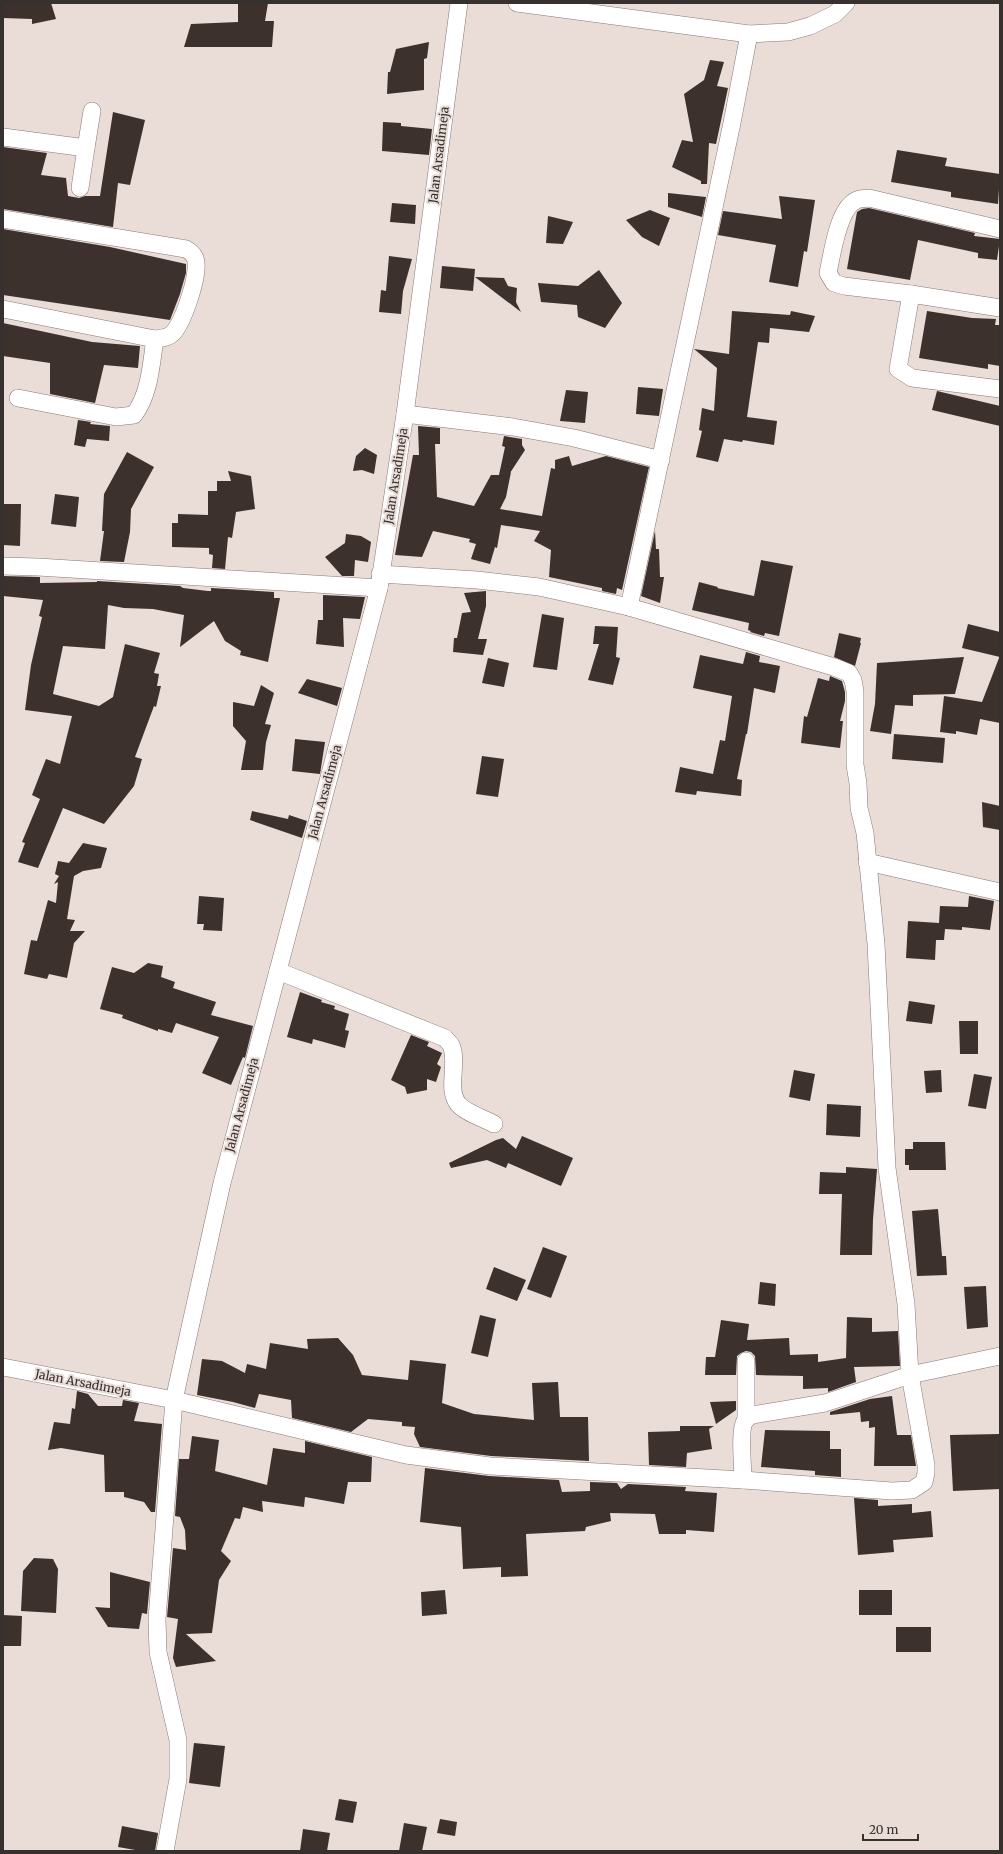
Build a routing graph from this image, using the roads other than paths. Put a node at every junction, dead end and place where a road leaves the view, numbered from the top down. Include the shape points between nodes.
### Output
1 (459, 3) edge
2 (517, 3) edge
3 (846, 3) edge
4 (749, 34) junction
5 (92, 111) dead end
6 (3, 137) edge
7 (86, 148) junction
8 (80, 188) dead end
9 (3, 219) edge
10 (1000, 229) edge
11 (911, 294) junction
12 (1000, 308) edge
13 (3, 309) edge
14 (155, 339) junction
15 (1000, 389) edge
16 (18, 398) dead end
17 (405, 414) junction
18 (661, 460) junction
19 (3, 566) edge
20 (380, 581) junction
21 (629, 607) junction
22 (867, 862) junction
23 (1000, 892) edge
24 (278, 971) junction
25 (494, 1124) dead end
26 (1000, 1356) edge
27 (746, 1361) dead end
28 (3, 1367) edge
29 (910, 1376) junction
30 (174, 1400) junction
31 (746, 1418) junction
32 (743, 1480) junction
33 (165, 1851) edge

1 - 17 street, Jalan Arsadimeja
2 - 4 street
3 - 4 street via 835,14 810,26 788,32
4 - 18 street
5 - 7 street
6 - 7 street
7 - 8 street
9 - 14 street via 190,251 196,262 188,304 174,332 169,336
10 - 11 street via 869,198 856,200 841,218 828,273 830,278 834,283 844,286
11 - 12 street
11 - 15 street via 898,370 912,378
13 - 14 street
14 - 16 street via 147,387 134,415 110,416
17 - 18 street via 520,428 574,438
17 - 20 street, Jalan Arsadimeja
18 - 21 street
19 - 20 street
20 - 21 street via 477,580 539,587
20 - 24 street, Jalan Arsadimeja
21 - 22 street via 849,673 855,691 855,765
22 - 23 street
22 - 29 street via 876,944 887,1168 906,1304
24 - 25 street via 444,1038 451,1045 454,1096 459,1105
24 - 30 street, Jalan Arsadimeja via 222,1183
26 - 29 street
27 - 31 street
28 - 30 street, Jalan Arsadimeja
29 - 31 street via 825,1403
29 - 32 street via 926,1465 924,1482 919,1486 892,1491
30 - 32 street via 406,1455 490,1466
30 - 33 street via 157,1619 158,1652 178,1740 178,1779
31 - 32 street via 742,1432

